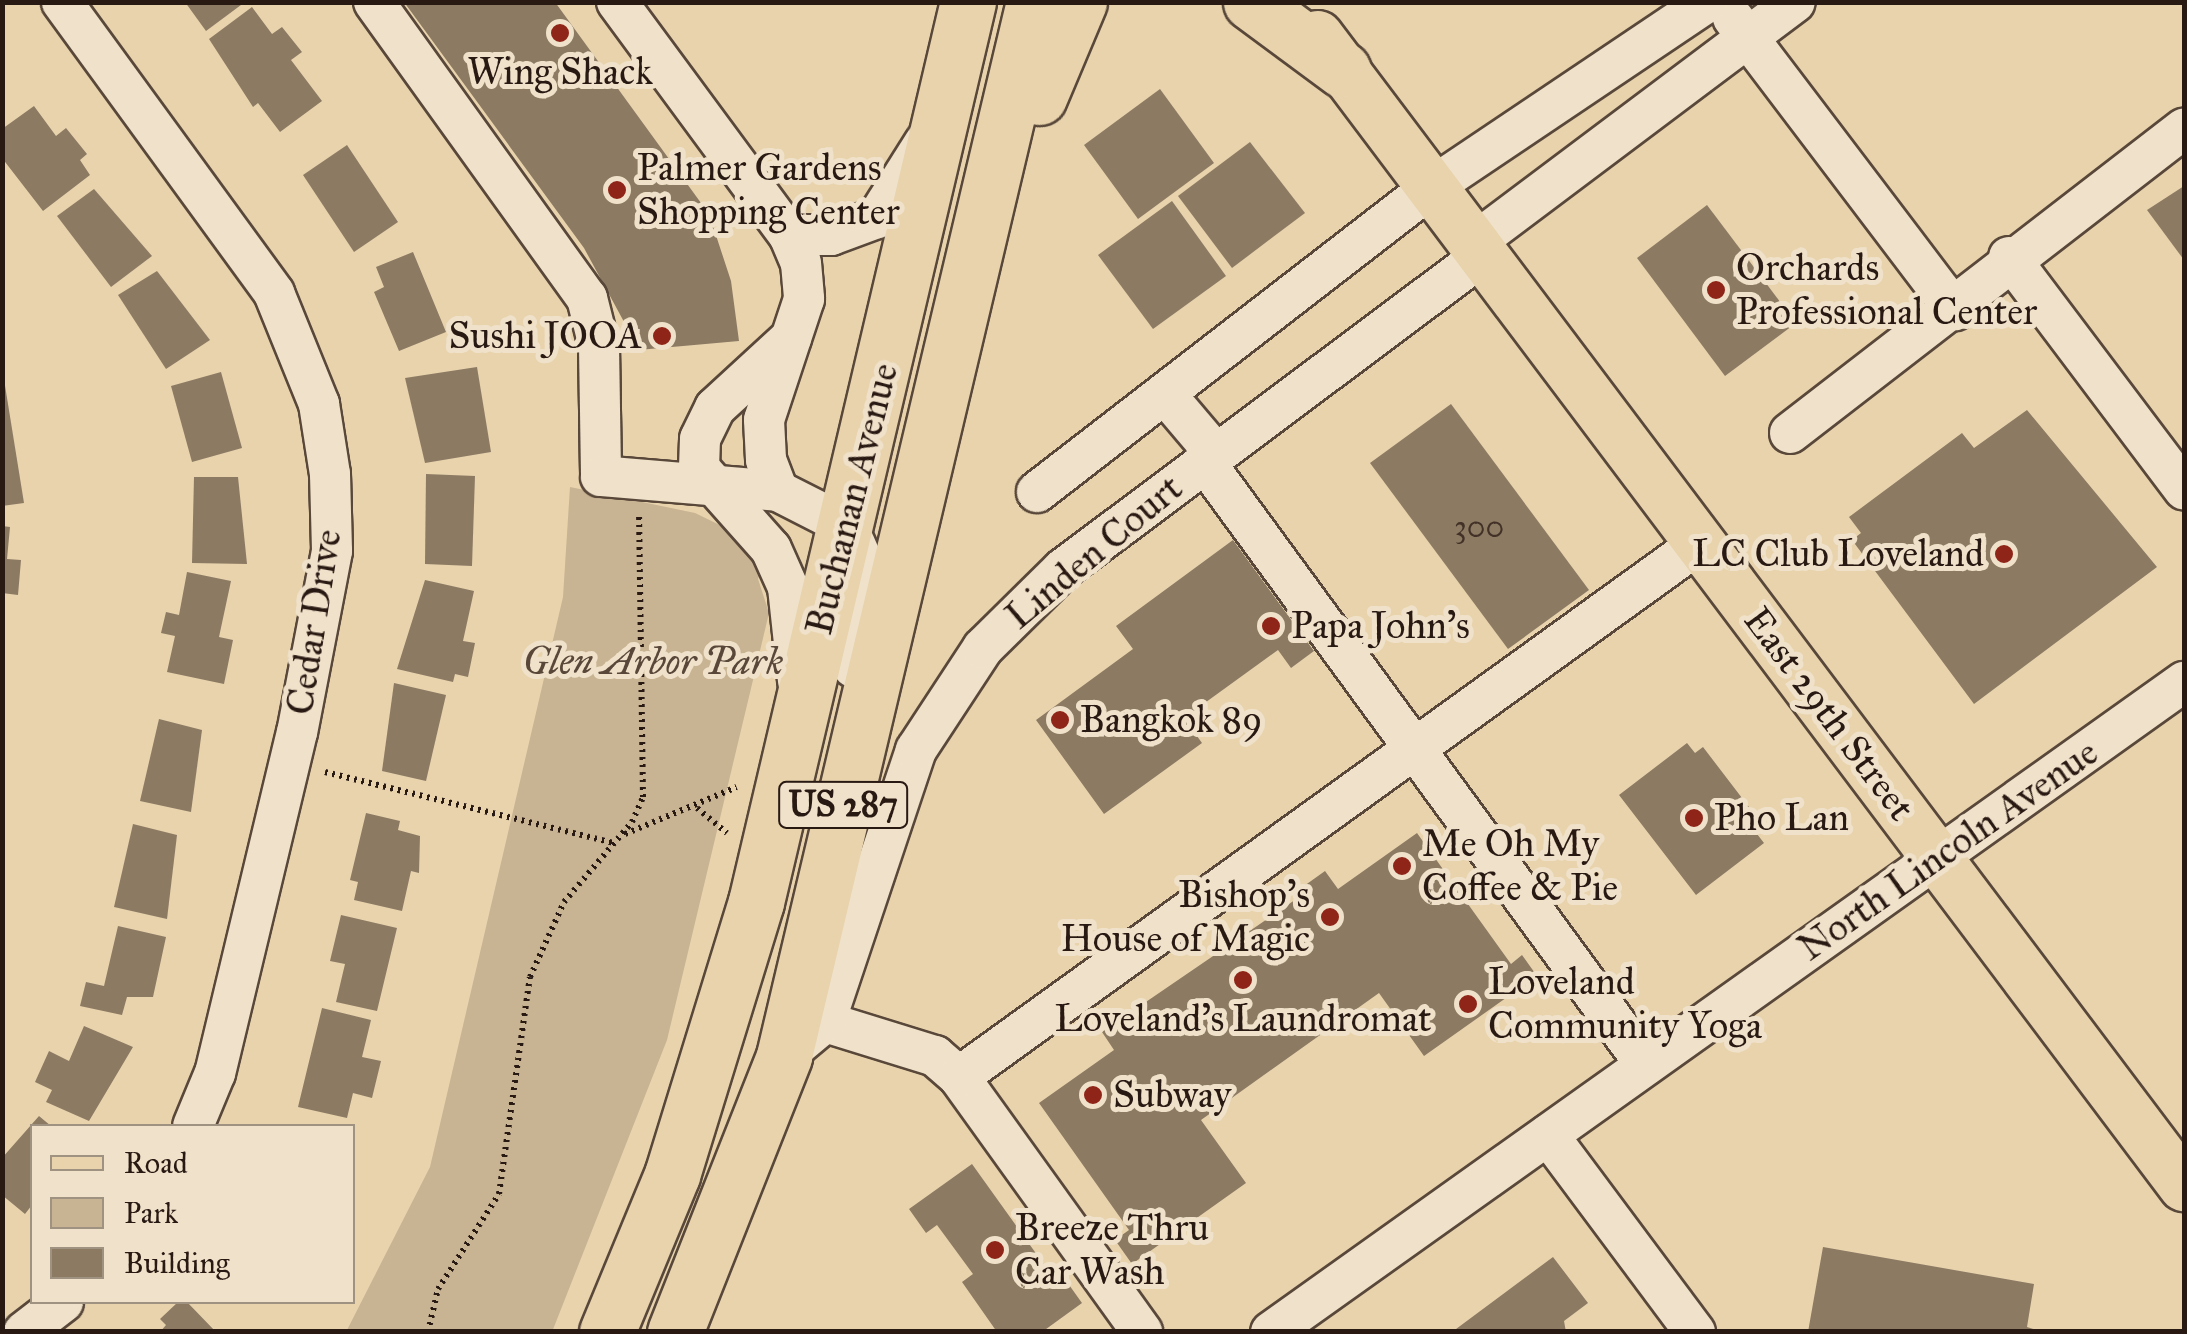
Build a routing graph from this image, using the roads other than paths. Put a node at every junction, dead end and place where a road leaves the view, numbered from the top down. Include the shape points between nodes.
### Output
1 (62, 2) edge
2 (374, 2) edge
3 (617, 2) edge
4 (968, 2) edge
5 (1034, 2) edge
6 (1078, 2) edge
7 (1251, 2) edge
8 (1292, 2) edge
9 (1708, 2) edge
10 (1722, 2) edge
11 (1795, 2) edge
12 (1748, 37) junction
13 (1343, 70) junction
14 (944, 113) junction
15 (2184, 128) edge
16 (1432, 188) junction
17 (789, 235) junction
18 (1478, 249) junction
19 (2009, 257) junction
20 (968, 266) junction
21 (1956, 310) junction
22 (794, 335) junction
23 (1165, 394) junction
24 (1790, 433) dead end
25 (1209, 457) junction
26 (2184, 488) edge
27 (715, 490) junction
28 (778, 491) junction
29 (1037, 492) dead end
30 (846, 526) junction
31 (1700, 543) junction
32 (2184, 682) edge
33 (801, 704) junction
34 (1414, 749) junction
35 (1938, 858) junction
36 (810, 948) junction
37 (804, 1039) junction
38 (1646, 1066) junction
39 (958, 1077) junction
40 (195, 1124) edge
41 (1548, 1135) junction
42 (2184, 1186) edge
43 (60, 1304) edge
44 (1289, 1326) edge
45 (24, 1332) edge
46 (607, 1332) edge
47 (675, 1332) edge
48 (1142, 1332) edge
49 (1695, 1332) edge

1 - 40 street, Cedar Drive via 254,261 298,341 319,404 332,551 290,764 216,1073
2 - 27 street via 587,298 599,346 601,476
3 - 17 street
4 - 14 highway, Buchanan Avenue / US 287
5 - 20 highway, Buchanan Avenue / US 287
6 - 20 highway
7 - 13 highway
8 - 13 main road, East 29th Street
9 - 16 street
10 - 12 street
11 - 12 street, Linden Court
12 - 18 street, Linden Court
12 - 21 street
13 - 16 main road, East 29th Street
14 - 17 street via 876,218 830,235
14 - 30 highway, Buchanan Avenue / US 287
15 - 19 street
16 - 18 main road, East 29th Street
16 - 23 street
17 - 22 street via 804,299
18 - 25 street, Linden Court
18 - 31 main road, East 29th Street
19 - 21 street
19 - 26 street
20 - 36 highway, Buchanan Avenue / US 287
21 - 24 street
22 - 27 street via 715,408 700,439 699,468
22 - 28 street via 764,420
23 - 25 street
23 - 29 street
25 - 34 street
25 - 37 street, Linden Court via 1063,570 983,648 916,750
27 - 28 street
27 - 33 street via 771,549 788,587
28 - 30 street
30 - 33 highway, Buchanan Avenue / US 287
30 - 36 street via 867,571
31 - 34 street
31 - 35 main road, East 29th Street
32 - 35 street, North Lincoln Avenue
33 - 46 highway, Buchanan Avenue / US 287 via 721,1024 672,1174
34 - 38 street
34 - 39 street
35 - 38 street, North Lincoln Avenue
35 - 42 main road, East 29th Street
36 - 37 highway, Buchanan Avenue / US 287
37 - 39 street via 935,1056
37 - 47 highway, Buchanan Avenue / US 287
38 - 41 street, North Lincoln Avenue
39 - 48 street
41 - 44 street, North Lincoln Avenue
41 - 49 street
43 - 45 street

